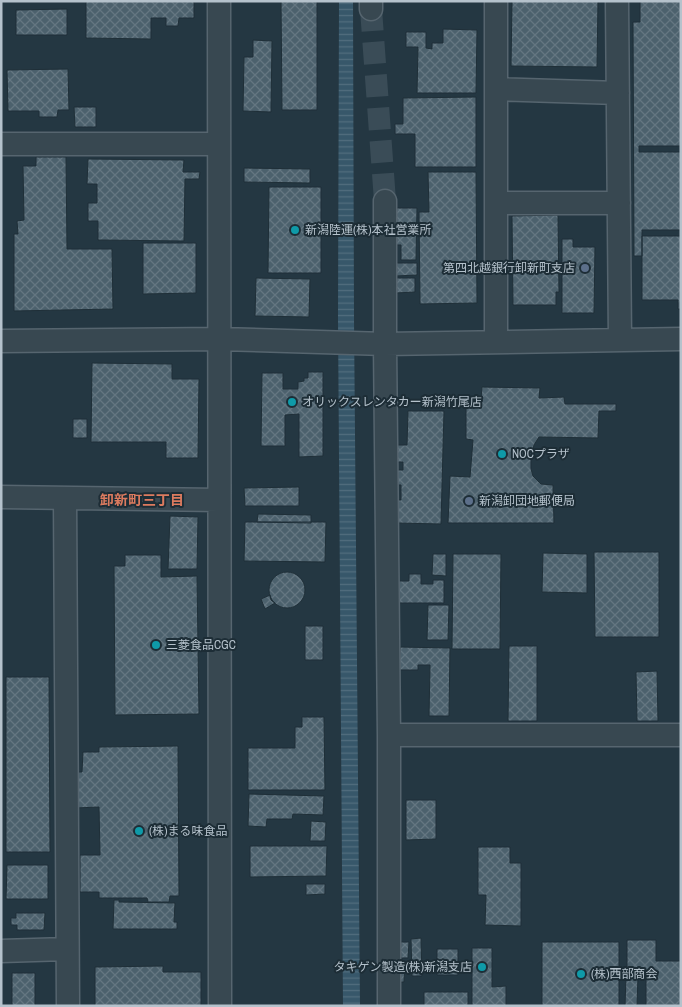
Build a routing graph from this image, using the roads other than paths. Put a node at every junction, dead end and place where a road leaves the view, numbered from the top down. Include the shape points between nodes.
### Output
1 (220, 1) edge
2 (496, 1) edge
3 (617, 1) edge
4 (496, 89) junction
5 (618, 93) junction
6 (1, 144) edge
7 (219, 144) junction
8 (385, 201) tunnel mouth
9 (496, 203) junction
10 (619, 203) junction
11 (681, 339) edge
12 (1, 340) edge
13 (219, 340) junction
14 (620, 340) junction
15 (496, 342) junction
16 (385, 344) junction
17 (1, 496) edge
18 (65, 498) junction
19 (219, 500) junction
20 (389, 735) junction
21 (681, 735) edge
22 (67, 949) junction
23 (1, 951) edge
24 (68, 1006) edge
25 (220, 1006) edge
26 (389, 1006) edge

1 - 7 street
2 - 4 street
3 - 5 street
4 - 5 street
4 - 9 street
5 - 10 street
6 - 7 street
7 - 13 street
8 - 16 street
9 - 10 street
9 - 15 street
10 - 14 street
11 - 14 street
12 - 13 street
13 - 16 street
13 - 19 street
14 - 15 street
15 - 16 street
16 - 20 street
17 - 18 street
18 - 19 street
18 - 22 street
19 - 25 street
20 - 21 street
20 - 26 street
22 - 23 street
22 - 24 street

